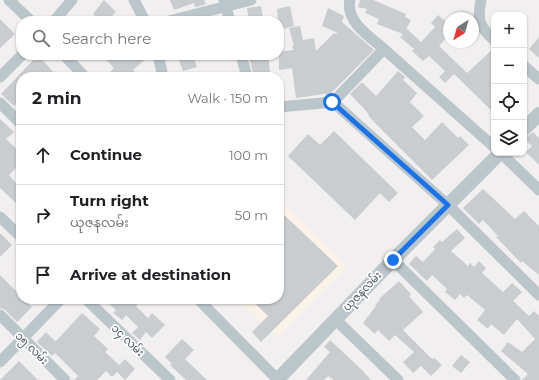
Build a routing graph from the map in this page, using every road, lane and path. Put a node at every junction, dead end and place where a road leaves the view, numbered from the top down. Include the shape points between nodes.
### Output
1 (9, 0) edge
2 (72, 0) edge
3 (134, 0) edge
4 (251, 0) edge
5 (350, 0) edge
6 (481, 0) edge
7 (225, 3) edge
8 (25, 16) edge
9 (58, 16) edge
10 (142, 16) edge
11 (185, 16) edge
12 (229, 16) edge
13 (491, 37) edge
14 (384, 49) junction
15 (17, 60) edge
16 (69, 60) edge
17 (159, 60) edge
18 (242, 60) edge
19 (527, 69) edge
20 (80, 72) edge
21 (162, 72) edge
22 (246, 72) edge
23 (0, 77) edge
24 (539, 79) edge
25 (332, 102) junction
26 (0, 103) edge
27 (284, 107) edge
28 (539, 114) edge
29 (16, 119) edge
30 (527, 126) edge
31 (491, 144) edge
32 (497, 156) edge
33 (503, 156) edge
34 (539, 190) edge
35 (448, 205) junction
36 (0, 217) edge
37 (16, 232) edge
38 (393, 260) junction
39 (539, 294) edge
40 (56, 304) edge
41 (91, 304) edge
42 (203, 304) edge
43 (0, 315) edge
44 (335, 320) junction
45 (23, 338) junction
46 (0, 362) edge
47 (65, 380) edge
48 (170, 380) edge
49 (277, 380) edge
50 (398, 380) edge
51 (515, 380) edge

1 - 8 street
2 - 9 street
3 - 10 street
4 - 7 street
5 - 14 street via 350,12 358,26
6 - 13 street via 481,26
7 - 11 street
7 - 12 street
14 - 25 street
14 - 31 street
15 - 23 street
16 - 20 street
17 - 21 street
18 - 22 street
19 - 24 street
25 - 27 street
25 - 35 street
26 - 29 street
28 - 30 street
32 - 35 street, ယုဇနလမ်း
33 - 34 street
35 - 38 street, ယုဇနလမ်း
35 - 39 street
36 - 37 street
38 - 44 street, ယုဇနလမ်း
38 - 51 street
40 - 45 street
41 - 48 street, ၁၄ လမ်း
42 - 49 street
43 - 45 street, ၁၅ လမ်း
44 - 49 street, ယုဇနလမ်း
44 - 50 street
45 - 46 street
45 - 47 street, ၁၅ လမ်း

